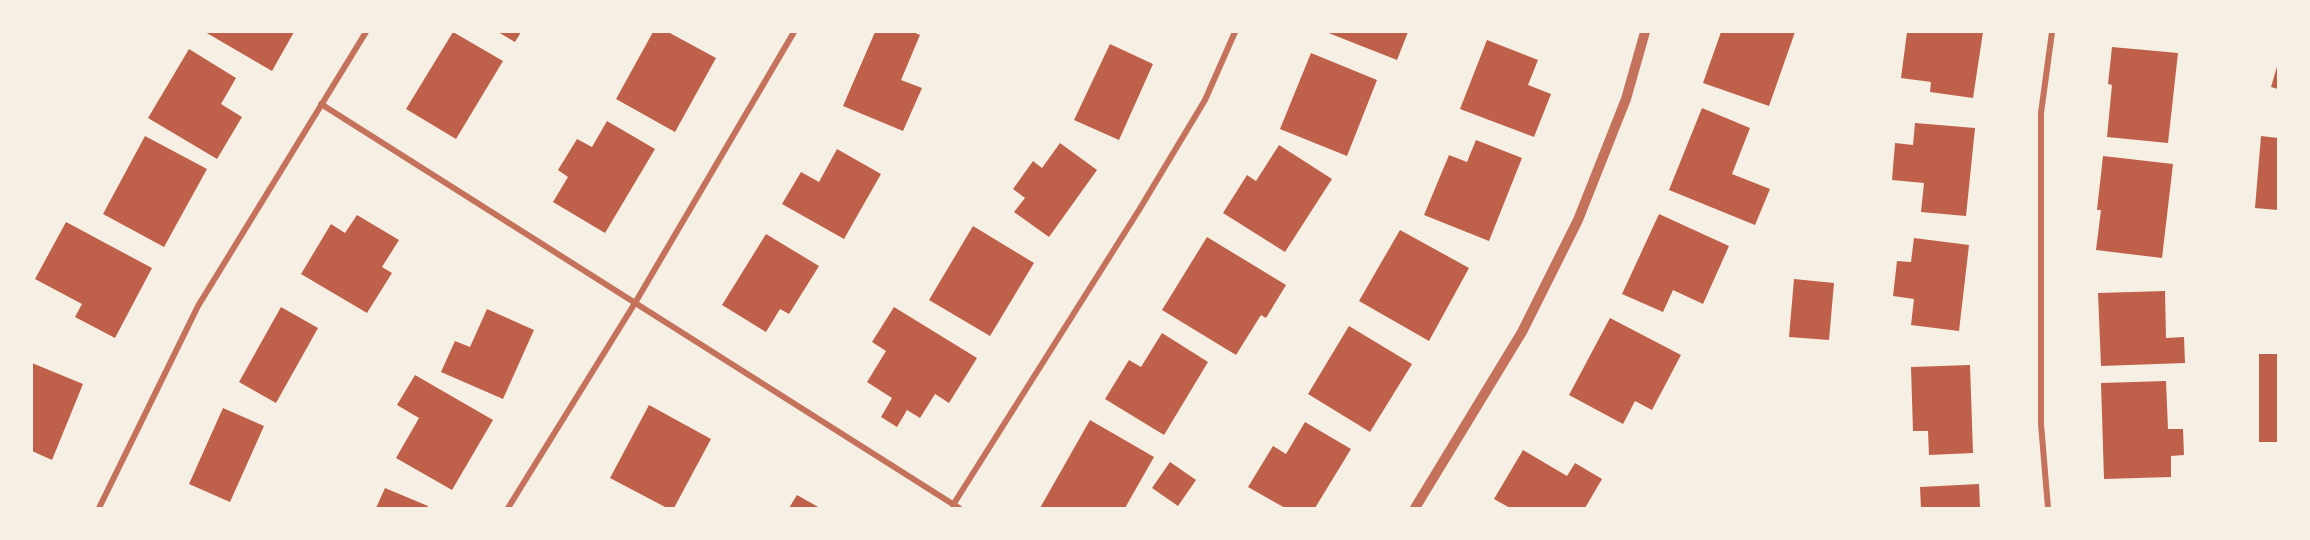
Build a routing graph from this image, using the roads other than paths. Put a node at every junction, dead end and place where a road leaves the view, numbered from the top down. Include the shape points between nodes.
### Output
1 (366, 32) edge
2 (794, 32) edge
3 (1235, 32) edge
4 (1645, 32) edge
5 (2052, 32) edge
6 (321, 104) junction
7 (635, 303) junction
8 (956, 507) edge
9 (99, 508) edge
10 (508, 508) edge
11 (1415, 508) edge
12 (2048, 508) edge

1 - 6 street
2 - 7 street
3 - 8 street via 1205,99
4 - 11 street via 1626,99 1578,220 1522,332
5 - 12 street via 2041,113 2041,424
6 - 7 street
6 - 9 street via 198,306
7 - 8 street
7 - 10 street

